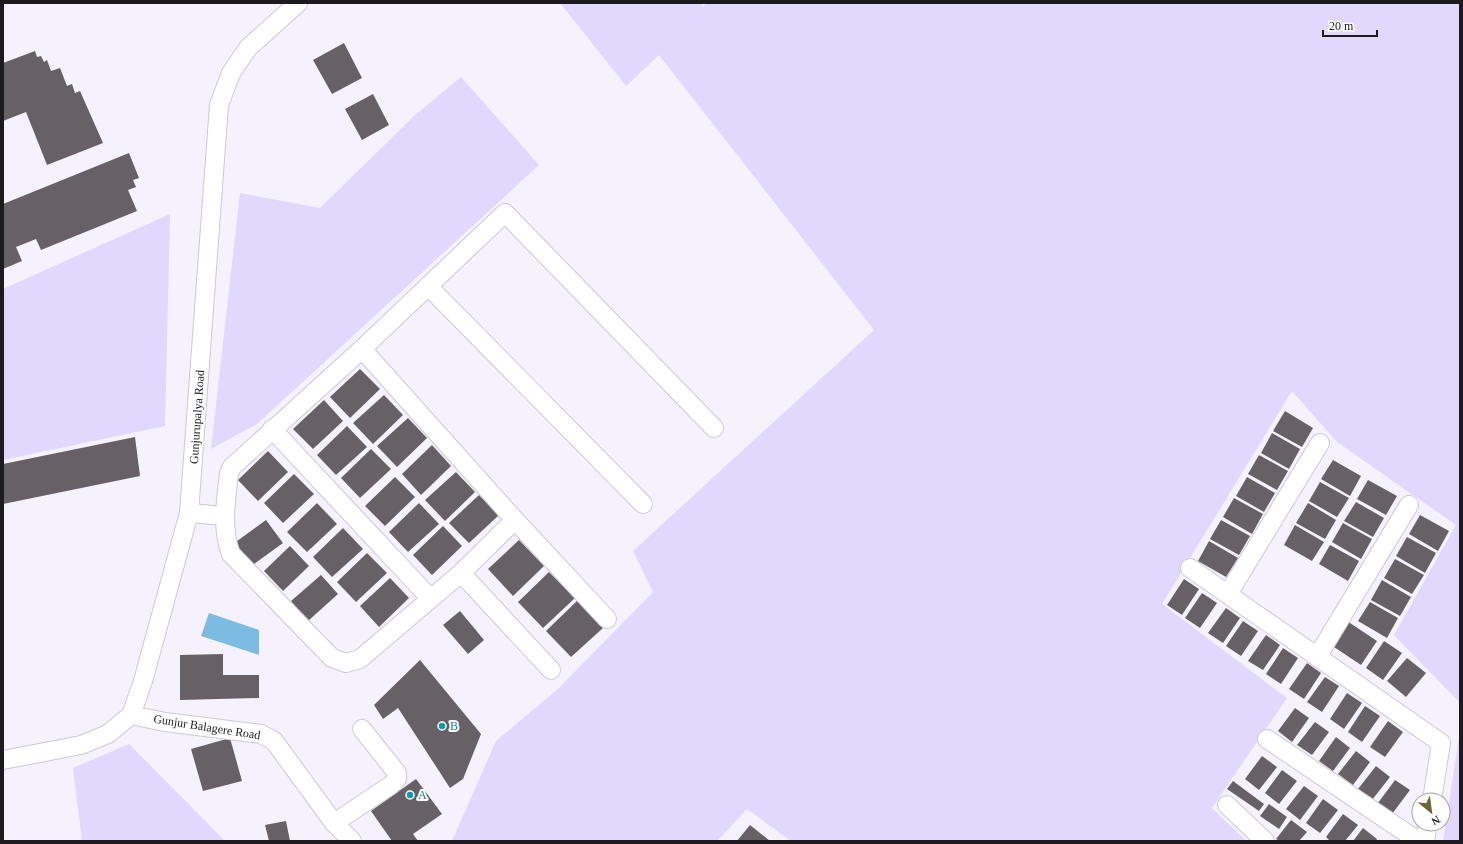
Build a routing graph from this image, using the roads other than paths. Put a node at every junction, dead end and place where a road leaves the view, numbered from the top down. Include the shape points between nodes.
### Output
1 (298, 3) edge
2 (428, 286) junction
3 (362, 348) junction
4 (714, 428) dead end
5 (272, 429) junction
6 (1320, 443) dead end
7 (644, 504) dead end
8 (1409, 505) dead end
9 (189, 513) junction
10 (225, 516) junction
11 (514, 520) junction
12 (1190, 568) dead end
13 (461, 574) junction
14 (1228, 594) junction
15 (430, 598) junction
16 (607, 619) dead end
17 (1317, 657) junction
18 (551, 670) dead end
19 (131, 715) junction
20 (362, 729) dead end
21 (1266, 739) dead end
22 (3, 760) edge
23 (1433, 792) edge
24 (1227, 805) dead end
25 (334, 823) junction
26 (352, 841) edge
27 (1265, 841) edge
28 (1418, 841) edge

1 - 9 street, Gunjurupalya Road via 248,48 231,73 219,105
2 - 3 street
2 - 4 street via 505,213
2 - 7 street
3 - 5 street
3 - 11 street
5 - 10 street via 232,467 229,473
5 - 15 street
6 - 14 street
8 - 17 street
9 - 10 street
9 - 19 street, Gunjurupalya Road
10 - 15 street via 225,535 231,554 332,658 346,664 360,659
11 - 13 street
11 - 16 street
12 - 14 street
13 - 15 street
13 - 18 street
14 - 17 street
17 - 23 street via 1441,743
19 - 22 street via 108,734 81,745
19 - 25 street, Gunjur Balagere Road via 261,734 274,741
20 - 25 street via 397,773 397,778 391,785
21 - 28 street
24 - 27 street
25 - 26 street, Gunjur Balagere Road

